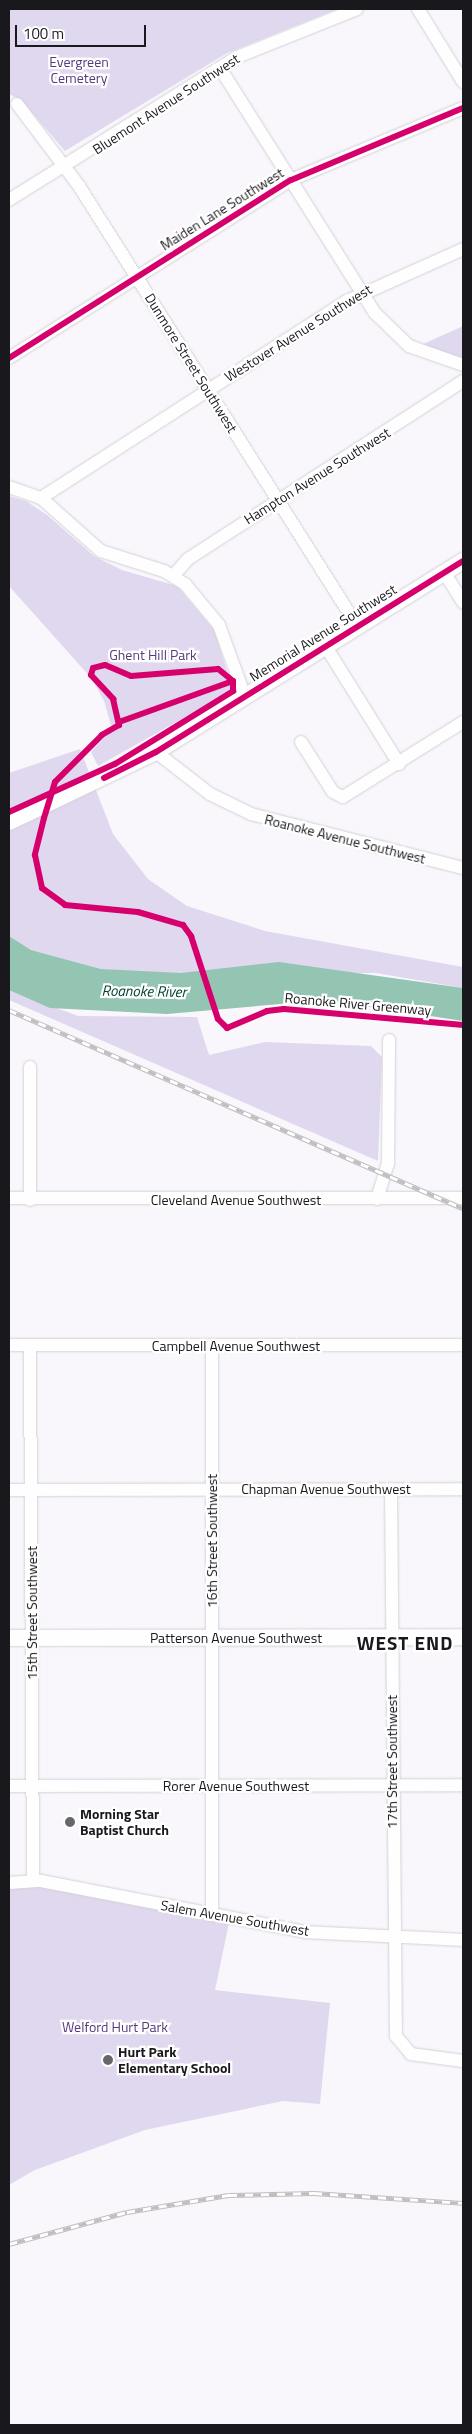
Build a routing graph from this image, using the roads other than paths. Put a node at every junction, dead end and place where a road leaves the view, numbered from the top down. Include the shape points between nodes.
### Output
1 (357, 9) edge
2 (418, 9) edge
3 (220, 68) junction
4 (463, 82) edge
5 (18, 104) dead end
6 (463, 108) edge
7 (66, 167) junction
8 (291, 180) junction
9 (9, 200) edge
10 (463, 249) edge
11 (136, 278) junction
12 (362, 293) junction
13 (9, 358) edge
14 (463, 365) edge
15 (463, 381) edge
16 (208, 389) junction
17 (9, 487) edge
18 (41, 498) junction
19 (278, 502) junction
20 (463, 561) edge
21 (444, 572) junction
22 (174, 575) junction
23 (463, 602) edge
24 (358, 627) junction
25 (326, 647) junction
26 (245, 697) junction
27 (463, 722) edge
28 (301, 742) dead end
29 (156, 752) junction
30 (398, 764) junction
31 (9, 822) edge
32 (463, 868) edge
33 (389, 1040) dead end
34 (30, 1067) dead end
35 (9, 1198) edge
36 (463, 1198) edge
37 (377, 1199) junction
38 (30, 1200) junction
39 (9, 1345) edge
40 (30, 1345) junction
41 (463, 1345) edge
42 (212, 1346) junction
43 (211, 1489) junction
44 (391, 1489) junction
45 (463, 1489) edge
46 (9, 1490) edge
47 (32, 1490) junction
48 (463, 1637) edge
49 (9, 1638) edge
50 (32, 1638) junction
51 (212, 1638) junction
52 (392, 1638) junction
53 (463, 1785) edge
54 (9, 1786) edge
55 (32, 1786) junction
56 (212, 1786) junction
57 (392, 1786) junction
58 (33, 1881) junction
59 (9, 1883) edge
60 (212, 1915) junction
61 (392, 1940) junction
62 (463, 1940) edge
63 (463, 2061) edge

1 - 3 street, Bluemont Avenue Southwest
2 - 4 street
3 - 7 street, Bluemont Avenue Southwest
3 - 8 street
5 - 7 street, Dunmore Street Southwest
6 - 8 street, Maiden Lane Southwest
7 - 9 street, Bluemont Avenue Southwest
7 - 11 street, Dunmore Street Southwest
8 - 11 street, Maiden Lane Southwest
8 - 12 street
10 - 12 street, Westover Avenue Southwest
11 - 13 street, Maiden Lane Southwest
11 - 16 street, Dunmore Street Southwest
12 - 14 street via 387,327 408,346
12 - 16 street, Westover Avenue Southwest
15 - 19 street, Hampton Avenue Southwest
16 - 18 street, Westover Avenue Southwest
16 - 19 street, Dunmore Street Southwest
17 - 18 street
18 - 22 street via 101,552
19 - 22 street, Hampton Avenue Southwest via 188,559
19 - 24 street, Dunmore Street Southwest
20 - 21 main road, Memorial Avenue Southwest
21 - 23 street
21 - 24 main road, Memorial Avenue Southwest
22 - 26 street via 219,625
24 - 25 main road, Memorial Avenue Southwest
25 - 26 main road, Memorial Avenue Southwest
25 - 30 street
26 - 29 main road, Memorial Avenue Southwest
27 - 30 street
28 - 30 street via 333,792 343,797
29 - 31 main road, Memorial Avenue Southwest
29 - 32 street, Roanoke Avenue Southwest via 210,794 251,814
33 - 37 street via 388,1164
34 - 38 street
35 - 38 street, Cleveland Avenue Southwest
36 - 37 street, Cleveland Avenue Southwest
37 - 38 street, Cleveland Avenue Southwest
39 - 40 street, Campbell Avenue Southwest
40 - 42 street, Campbell Avenue Southwest
40 - 47 street, 15th Street Southwest
41 - 42 street, Campbell Avenue Southwest
42 - 43 street, 16th Street Southwest
43 - 44 street, Chapman Avenue Southwest
43 - 47 street, Chapman Avenue Southwest
43 - 51 street, 16th Street Southwest
44 - 45 street, Chapman Avenue Southwest
44 - 52 street, 17th Street Southwest
46 - 47 street, Chapman Avenue Southwest
47 - 50 street, 15th Street Southwest
48 - 52 main road, Patterson Avenue Southwest
49 - 50 main road, Patterson Avenue Southwest
50 - 51 main road, Patterson Avenue Southwest
50 - 55 street, 15th Street Southwest
51 - 52 main road, Patterson Avenue Southwest
51 - 56 street, 16th Street Southwest
52 - 57 street, 17th Street Southwest
53 - 57 street, Rorer Avenue Southwest
54 - 55 street, Rorer Avenue Southwest
55 - 56 street, Rorer Avenue Southwest
55 - 58 street, 15th Street Southwest
56 - 57 street, Rorer Avenue Southwest
56 - 60 street, 16th Street Southwest
57 - 61 street, 17th Street Southwest
58 - 59 street, Salem Avenue Southwest
58 - 60 street, Salem Avenue Southwest
60 - 61 street, Salem Avenue Southwest via 305,1932
61 - 62 street, Salem Avenue Southwest
61 - 63 street, 17th Street Southwest via 396,2036 411,2054

